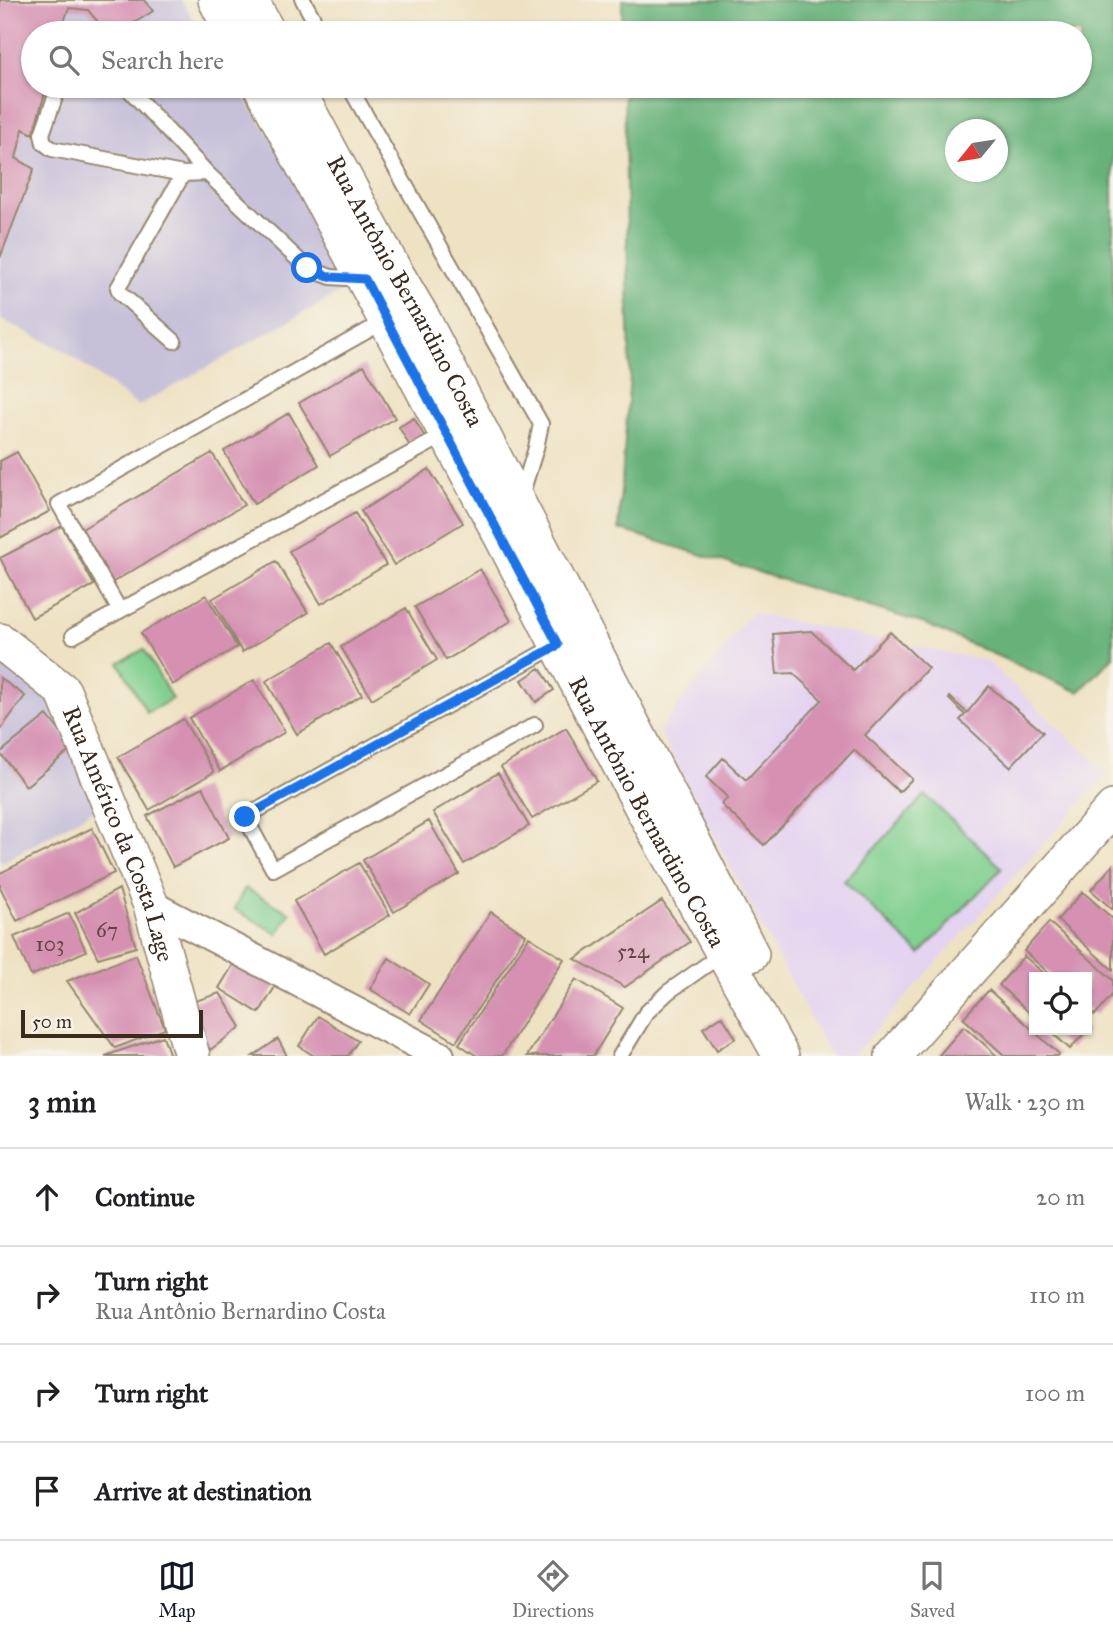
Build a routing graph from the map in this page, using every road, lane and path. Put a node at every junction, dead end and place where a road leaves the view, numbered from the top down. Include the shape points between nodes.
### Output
1 (216, 0) edge
2 (250, 0) edge
3 (303, 0) edge
4 (227, 21) edge
5 (261, 21) edge
6 (314, 21) edge
7 (55, 98) edge
8 (137, 98) edge
9 (269, 98) edge
10 (300, 98) edge
11 (355, 98) edge
12 (207, 173) junction
13 (183, 174) junction
14 (378, 272) junction
15 (385, 321) junction
16 (174, 341) dead end
17 (447, 434) junction
18 (519, 503) junction
19 (120, 611) junction
20 (73, 636) dead end
21 (0, 641) edge
22 (558, 645) junction
23 (535, 725) dead end
24 (1113, 808) edge
25 (666, 820) junction
26 (151, 905) junction
27 (723, 953) junction
28 (192, 1056) edge
29 (440, 1056) edge
30 (621, 1056) edge
31 (781, 1056) edge
32 (806, 1056) edge
33 (893, 1056) edge

1 - 4 street
2 - 5 street
3 - 6 lane
7 - 13 lane via 42,134 52,149
8 - 12 lane
9 - 14 street, Rua Antônio Bernardino Costa
10 - 14 street, Rua Antônio Bernardino Costa
11 - 18 lane via 541,424
12 - 13 lane
12 - 14 lane via 307,268 331,277
13 - 16 lane via 118,288
14 - 15 street, Rua Antônio Bernardino Costa
14 - 18 street, Rua Antônio Bernardino Costa via 421,316
15 - 17 street, Rua Antônio Bernardino Costa
15 - 19 lane via 59,504
17 - 19 lane
17 - 22 street, Rua Antônio Bernardino Costa
18 - 25 street, Rua Antônio Bernardino Costa
19 - 20 lane
21 - 26 street, Rua Américo da Costa Lage via 62,691
22 - 23 lane via 245,817 273,869
22 - 25 street, Rua Antônio Bernardino Costa
24 - 33 street
25 - 27 street, Rua Antônio Bernardino Costa
25 - 32 street, Rua Antônio Bernardino Costa
26 - 28 street, Rua Américo da Costa Lage
26 - 29 street
27 - 30 lane via 646,1013
27 - 31 street, Rua Antônio Bernardino Costa

